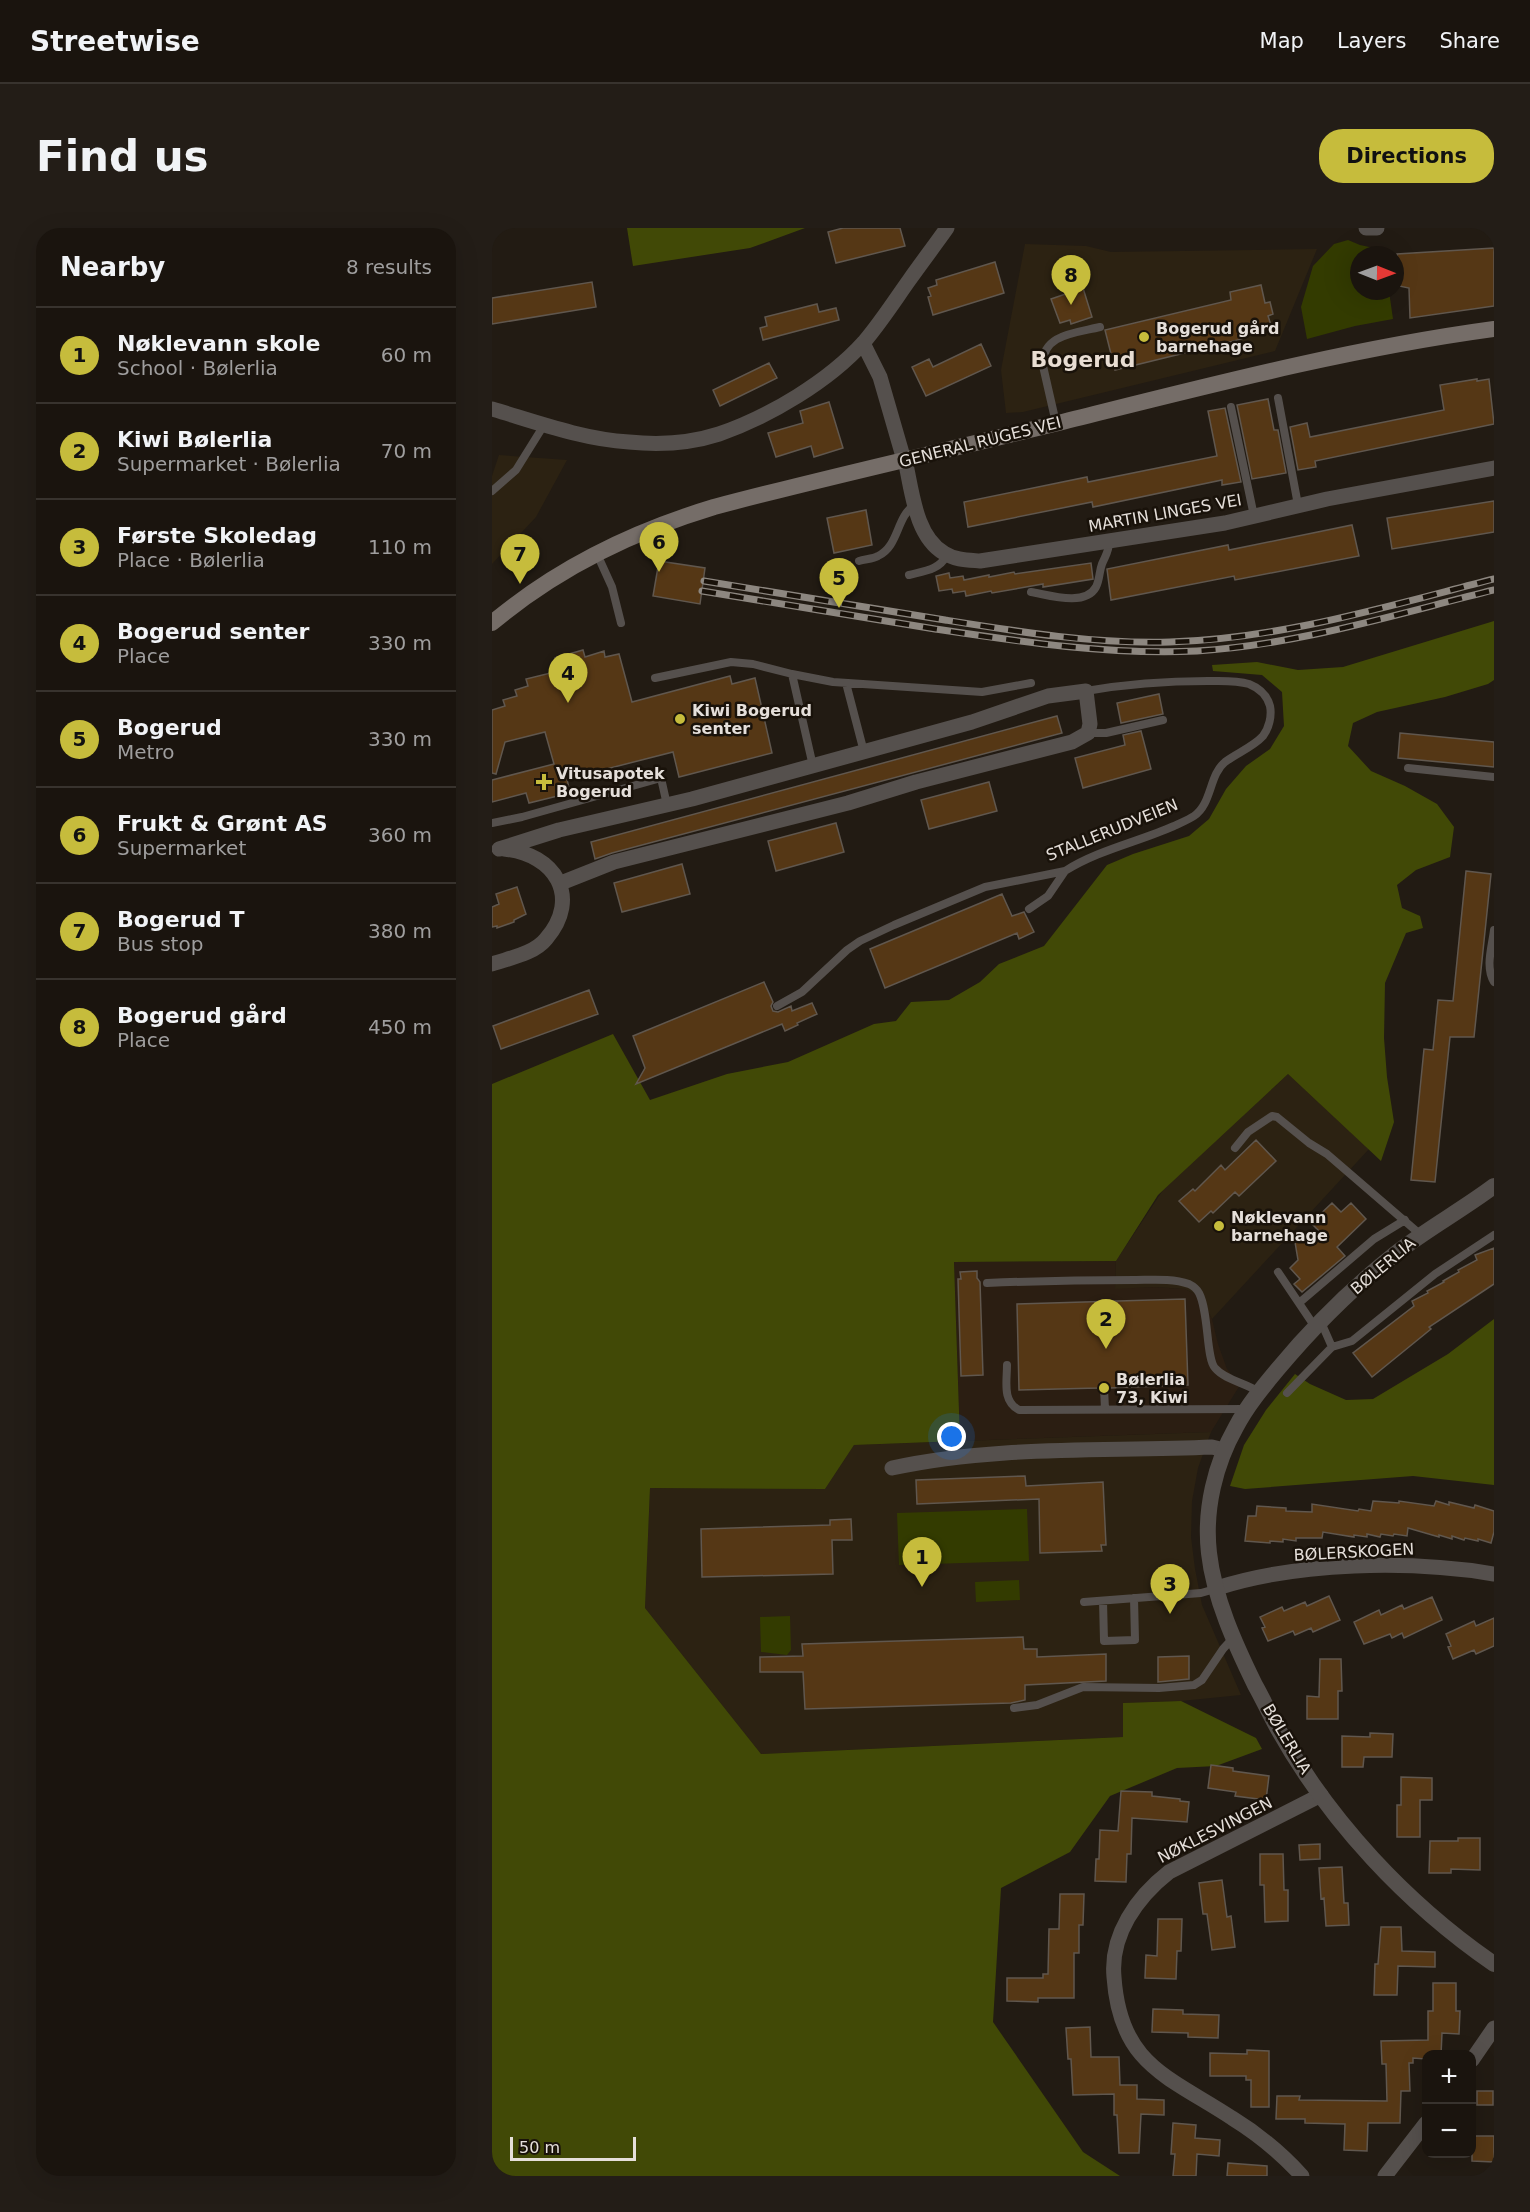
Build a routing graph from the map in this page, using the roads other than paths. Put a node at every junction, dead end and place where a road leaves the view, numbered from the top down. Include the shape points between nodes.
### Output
1 (947, 228) edge
2 (1366, 228) edge
3 (1377, 228) edge
4 (1100, 327) dead end
5 (1494, 329) edge
6 (863, 343) junction
7 (1278, 398) dead end
8 (1231, 407) dead end
9 (492, 409) edge
10 (1056, 423) junction
11 (544, 425) junction
12 (904, 460) junction
13 (1494, 468) edge
14 (492, 491) edge
15 (915, 504) junction
16 (1299, 505) junction
17 (1254, 516) junction
18 (1109, 542) junction
19 (597, 554) junction
20 (947, 555) junction
21 (859, 561) dead end
22 (909, 575) dead end
23 (1030, 592) dead end
24 (492, 623) edge
25 (621, 623) dead end
26 (792, 674) junction
27 (655, 678) dead end
28 (846, 683) junction
29 (1031, 683) dead end
30 (1086, 691) junction
31 (1163, 720) dead end
32 (1088, 733) junction
33 (864, 752) junction
34 (813, 766) junction
35 (1408, 768) dead end
36 (1494, 777) edge
37 (668, 805) junction
38 (492, 823) edge
39 (495, 849) edge
40 (1065, 871) junction
41 (561, 883) junction
42 (1029, 909) dead end
43 (1494, 930) edge
44 (492, 964) edge
45 (1494, 982) edge
46 (777, 1006) dead end
47 (1235, 1148) dead end
48 (1494, 1186) edge
49 (1405, 1220) junction
50 (1421, 1235) junction
51 (1494, 1236) edge
52 (1278, 1272) dead end
53 (987, 1282) dead end
54 (1299, 1303) junction
55 (1318, 1325) junction
56 (1332, 1347) junction
57 (1007, 1365) dead end
58 (1104, 1388) dead end
59 (1259, 1392) junction
60 (1287, 1393) dead end
61 (1106, 1409) junction
62 (1247, 1409) junction
63 (1224, 1450) junction
64 (892, 1468) dead end
65 (1494, 1574) edge
66 (1159, 1582) dead end
67 (1217, 1588) junction
68 (1159, 1596) junction
69 (1134, 1598) junction
70 (1103, 1601) junction
71 (1084, 1602) dead end
72 (1233, 1638) junction
73 (1014, 1708) dead end
74 (1321, 1795) junction
75 (1494, 1964) edge
76 (1494, 2028) edge
77 (1476, 2054) edge
78 (1422, 2129) edge
79 (1302, 2176) edge
80 (1385, 2176) edge

1 - 6 street
2 - 3 street
4 - 10 lane via 1054,340 1046,348 1043,366
5 - 10 main road, GENERAL RUGES VEI via 1348,355
6 - 11 street via 804,392 718,434 675,442 630,442
6 - 12 street via 880,377
7 - 16 lane
8 - 17 lane
9 - 11 street
10 - 12 main road, GENERAL RUGES VEI
11 - 14 lane via 516,470
12 - 15 street
12 - 19 main road, GENERAL RUGES VEI via 685,516
13 - 16 street, MARTIN LINGES VEI
15 - 20 street via 926,534
15 - 21 lane via 907,510 894,541 879,556
16 - 17 street, MARTIN LINGES VEI
17 - 18 street, MARTIN LINGES VEI
18 - 20 street, MARTIN LINGES VEI via 980,561
18 - 23 lane via 1093,592 1068,598
19 - 24 main road, GENERAL RUGES VEI
19 - 25 lane via 612,587
20 - 22 lane via 935,568
26 - 27 lane via 731,662
26 - 28 lane
26 - 34 lane
28 - 29 lane via 982,692
28 - 33 lane
30 - 32 street
30 - 33 street, STALLERUDVEIEN via 1048,696
30 - 40 lane, STALLERUDVEIEN via 1172,681 1238,682 1261,690 1271,708 1271,718 1263,736 1217,772 1202,809 1195,816
31 - 32 lane via 1106,733
32 - 41 street via 1071,742 848,803 614,862
33 - 34 street, STALLERUDVEIEN
34 - 37 street, STALLERUDVEIEN
35 - 36 lane
37 - 38 lane via 661,778
37 - 39 street, STALLERUDVEIEN
39 - 41 street, STALLERUDVEIEN via 529,855
40 - 42 lane via 1048,896
40 - 46 lane, STALLERUDVEIEN via 985,887 885,929 847,950 802,992
41 - 44 street via 564,894 558,918 546,939
43 - 45 lane via 1490,963
47 - 49 lane via 1248,1132 1272,1116 1277,1118 1327,1154
48 - 50 street, BØLERLIA
49 - 50 lane
49 - 54 lane via 1374,1239
50 - 55 street, BØLERLIA via 1394,1254
51 - 56 lane via 1435,1274 1352,1341
52 - 54 lane
53 - 59 lane via 1108,1280 1190,1284 1201,1298 1214,1368
54 - 55 lane
55 - 56 lane
55 - 59 street, BØLERLIA
56 - 60 lane
57 - 61 lane via 1008,1401 1019,1410
58 - 61 lane
59 - 62 street, BØLERLIA
61 - 62 lane
62 - 63 street, BØLERLIA
63 - 64 street via 1212,1447 1007,1452 935,1458
63 - 67 street, BØLERLIA via 1208,1519 1209,1554
65 - 67 street, BØLERSKOGEN via 1436,1567 1331,1568 1254,1577
66 - 68 lane
67 - 68 lane
67 - 72 street, BØLERLIA
68 - 69 lane
69 - 70 lane
69 - 70 lane via 1135,1640 1104,1641
70 - 71 lane
72 - 73 lane via 1194,1685 1083,1687 1036,1705
72 - 74 street, BØLERLIA via 1278,1730
74 - 75 street, BØLERLIA via 1353,1836 1411,1897
74 - 79 street, NØKLESVINGEN via 1169,1872 1154,1884 1125,1924 1113,1968 1120,2017 1150,2064 1164,2077 1259,2137
76 - 77 street
78 - 80 street

